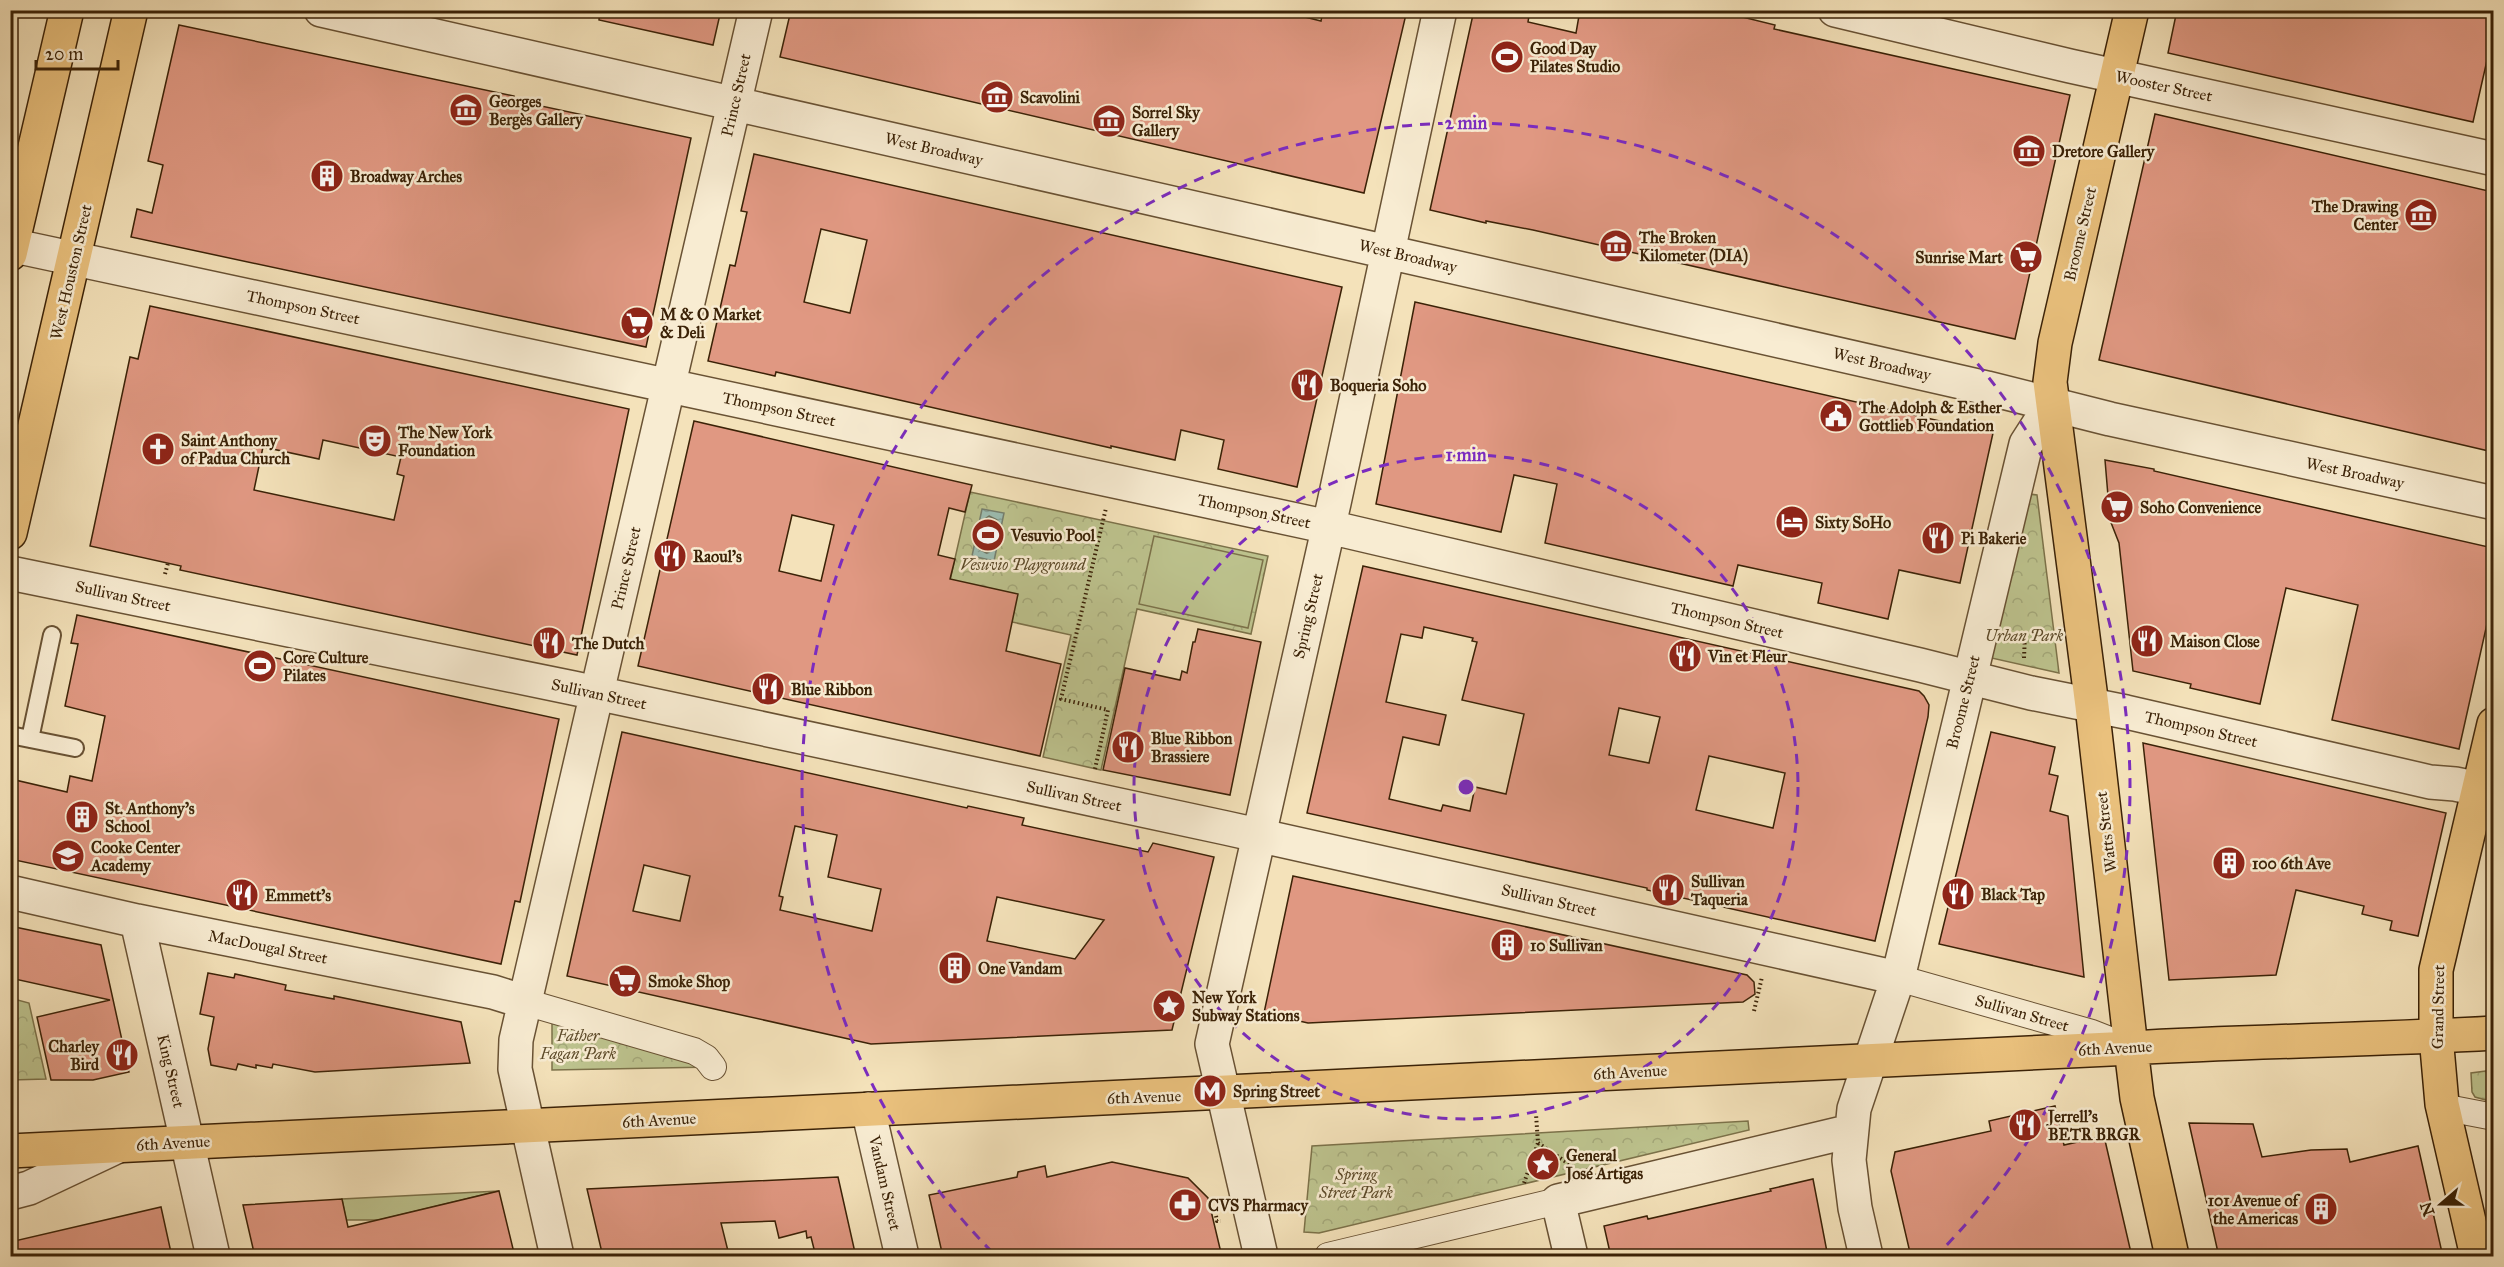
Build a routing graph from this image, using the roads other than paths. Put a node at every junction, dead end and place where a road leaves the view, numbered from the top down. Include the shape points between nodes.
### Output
1 (66, 10) edge
2 (131, 10) edge
3 (321, 10) edge
4 (756, 10) edge
5 (1440, 10) edge
6 (1835, 10) edge
7 (2132, 10) edge
8 (2117, 76) junction
9 (735, 104) junction
10 (2493, 159) edge
11 (11, 248) edge
12 (1388, 252) junction
13 (74, 258) junction
14 (669, 386) junction
15 (2051, 405) junction
16 (2493, 503) edge
17 (1329, 527) junction
18 (10, 533) edge
19 (10, 573) edge
20 (52, 635) dead end
21 (1969, 677) junction
22 (597, 693) junction
23 (2092, 706) junction
24 (2493, 724) edge
25 (10, 735) edge
26 (30, 739) junction
27 (75, 748) dead end
28 (2485, 790) edge
29 (1258, 835) junction
30 (10, 892) edge
31 (137, 921) junction
32 (1898, 978) junction
33 (525, 1002) junction
34 (2493, 1033) edge
35 (2436, 1036) junction
36 (2131, 1048) junction
37 (1870, 1060) junction
38 (713, 1066) dead end
39 (1224, 1092) junction
40 (2442, 1107) junction
41 (868, 1109) junction
42 (2493, 1117) edge
43 (527, 1127) junction
44 (1851, 1131) junction
45 (187, 1143) junction
46 (118, 1146) junction
47 (10, 1151) edge
48 (10, 1193) edge
49 (1558, 1201) junction
50 (213, 1257) edge
51 (557, 1257) edge
52 (902, 1257) edge
53 (1261, 1257) edge
54 (1328, 1257) edge
55 (1571, 1257) edge
56 (1866, 1257) edge
57 (2172, 1257) edge
58 (2476, 1257) edge

1 - 11 main road
2 - 13 main road, West Houston Street
3 - 9 street, West Broadway
4 - 9 street, Prince Street
5 - 12 street, Spring Street
6 - 8 street, Wooster Street
7 - 8 main road, Broome Street
8 - 10 street, Wooster Street
8 - 15 main road, Broome Street via 2054,352
9 - 12 street, West Broadway
9 - 14 street, Prince Street
11 - 13 street, Thompson Street
12 - 15 street, West Broadway
12 - 17 street, Spring Street
13 - 14 street, Thompson Street
13 - 18 main road, West Houston Street
14 - 17 street, Thompson Street
14 - 22 street, Prince Street
15 - 16 street, West Broadway
15 - 21 street, Broome Street via 2026,444
15 - 23 main road, Watts Street
17 - 21 street, Thompson Street
17 - 29 street, Spring Street
19 - 22 street, Sullivan Street
20 - 26 lane
21 - 23 street, Thompson Street
21 - 32 street, Broome Street
22 - 29 street, Sullivan Street
22 - 33 street, Prince Street
23 - 28 street, Thompson Street via 2430,782
23 - 36 main road, Watts Street
24 - 28 main road, Grand Street
25 - 26 lane
26 - 27 lane
28 - 35 main road, Grand Street via 2436,970
29 - 32 street, Sullivan Street
29 - 39 street, Spring Street via 1212,1044
30 - 31 street, MacDougal Street
31 - 33 street, MacDougal Street via 482,989
31 - 45 street, King Street
32 - 36 street, Sullivan Street via 2092,1033
32 - 37 street, Broome Street
33 - 38 street via 694,1051
33 - 43 street, Prince Street via 516,1040 515,1070
34 - 35 main road, 6th Avenue
35 - 36 main road, 6th Avenue
35 - 40 main road, Grand Street
36 - 37 main road, 6th Avenue
36 - 57 main road, Watts Street via 2137,1098
37 - 39 main road, 6th Avenue
37 - 44 street, Broome Street
39 - 41 main road, 6th Avenue
39 - 53 street, Spring Street
40 - 42 street
40 - 58 main road, Grand Street
41 - 43 main road, 6th Avenue
41 - 52 street, Vandam Street
43 - 45 main road, 6th Avenue
43 - 51 street, Prince Street
44 - 49 street
44 - 56 street, Broome Street via 1851,1179
45 - 46 main road, 6th Avenue
45 - 50 street, King Street
46 - 47 main road, 6th Avenue
46 - 48 street
49 - 54 street
49 - 55 street

